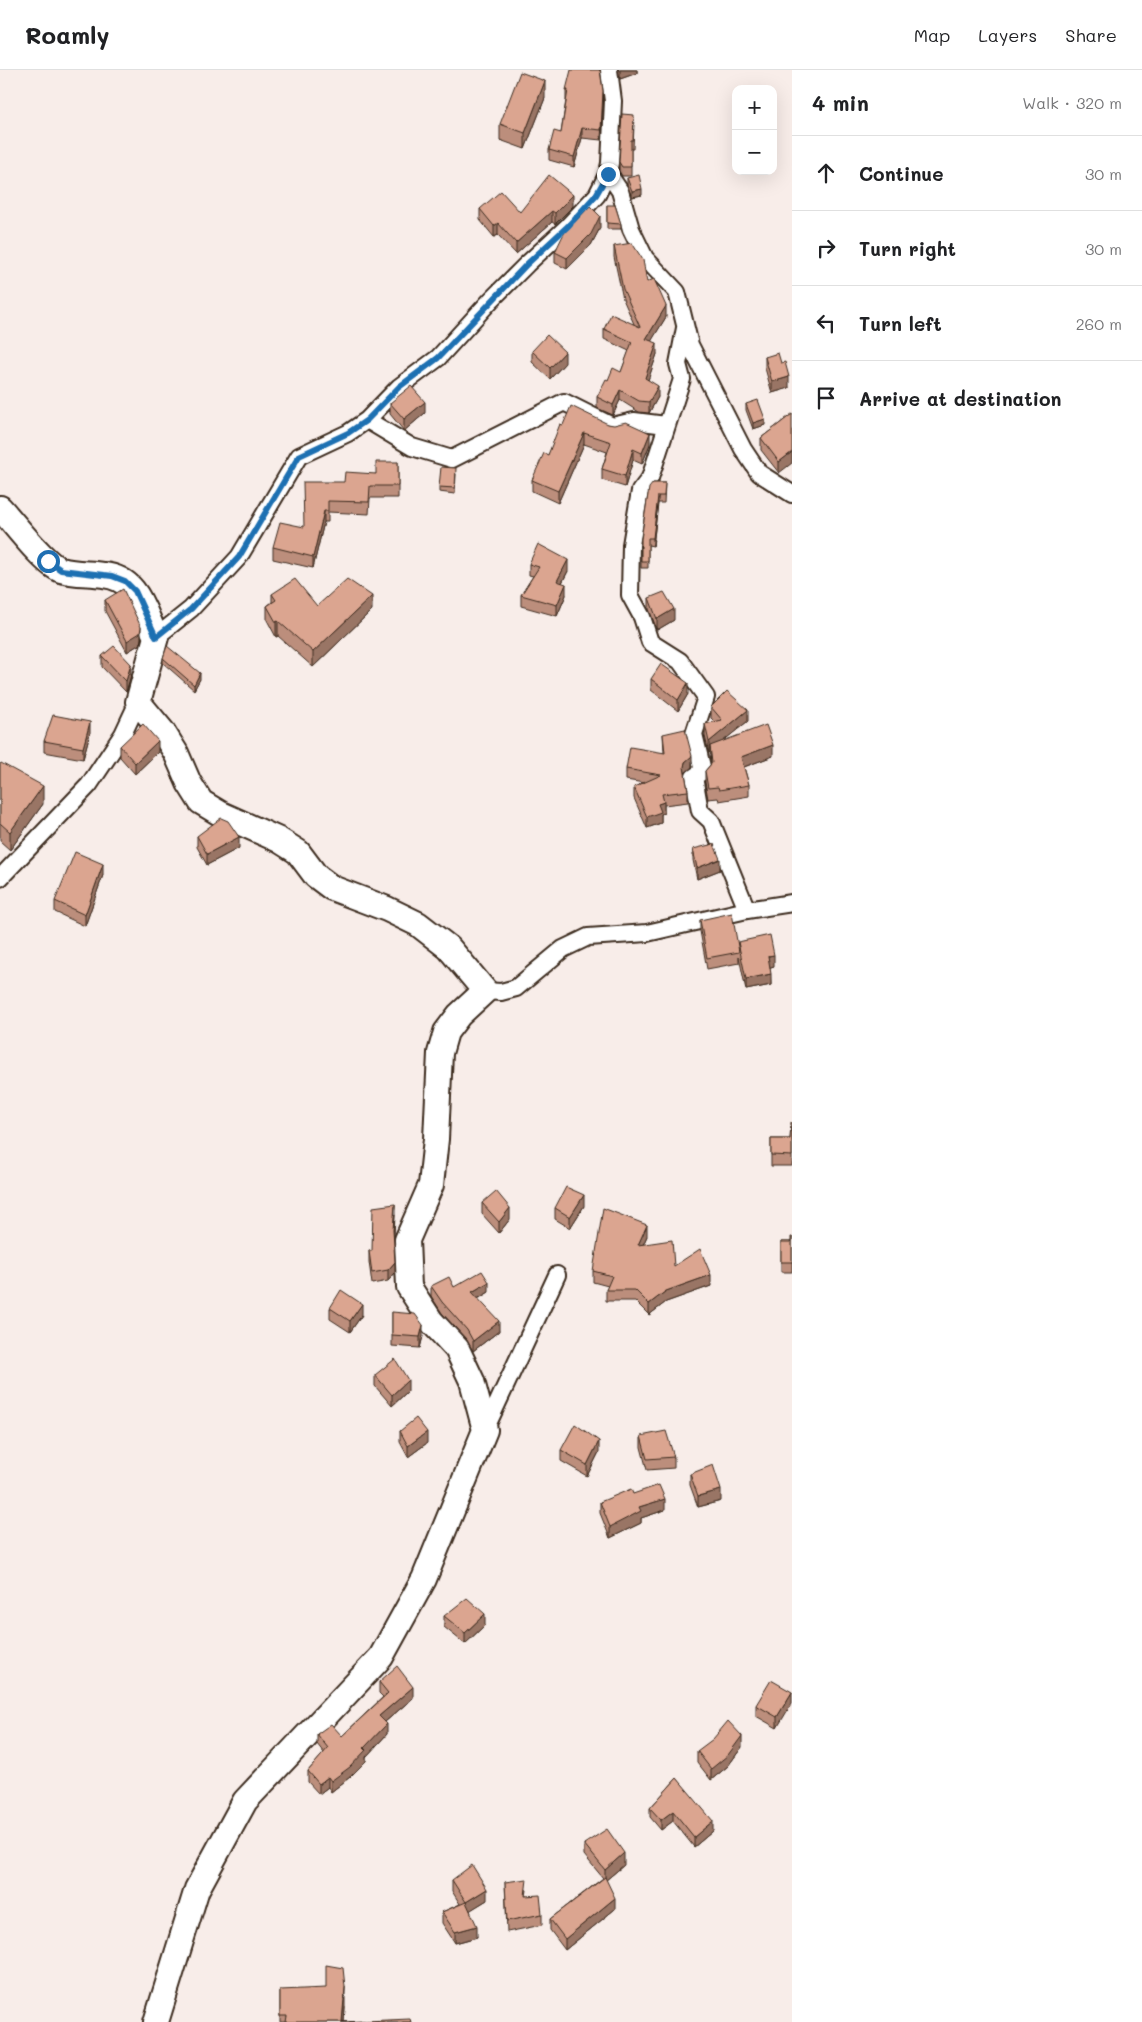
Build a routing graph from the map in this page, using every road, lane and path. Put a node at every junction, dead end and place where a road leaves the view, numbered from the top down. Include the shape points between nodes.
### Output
1 (609, 70) edge
2 (608, 174) junction
3 (686, 328) junction
4 (367, 420) junction
5 (666, 425) junction
6 (792, 494) edge
7 (0, 508) edge
8 (156, 637) junction
9 (138, 702) junction
10 (0, 878) edge
11 (792, 903) edge
12 (747, 910) junction
13 (485, 991) junction
14 (557, 1275) dead end
15 (485, 1430) junction
16 (156, 2022) edge

1 - 2 street via 613,101
2 - 3 street via 620,191 631,229 645,258 677,292
2 - 4 street via 596,195 568,226 527,264 438,358 399,387
3 - 5 street via 678,364 682,379
3 - 6 street via 690,345 759,473
4 - 5 street via 412,447 452,459 564,402 612,426 634,421
4 - 8 street via 348,433 299,456 239,557 191,609
5 - 12 street via 650,478 640,491 631,545 630,595 650,642 680,661 706,697 694,734 703,771 694,777 698,802 700,811 710,821
7 - 8 street via 48,561 61,570 112,576 125,581 135,591
8 - 9 street
9 - 10 street via 123,734 89,785
9 - 13 street via 163,732 201,802 298,852 316,876 332,888 418,924 449,948
11 - 12 street
12 - 13 street via 647,933 588,937 563,949 516,988 501,992
13 - 15 street via 446,1032 440,1053 431,1185 407,1240 409,1287 431,1321 457,1349 472,1381
14 - 15 street
15 - 16 street via 424,1578 381,1657 245,1801 197,1889

